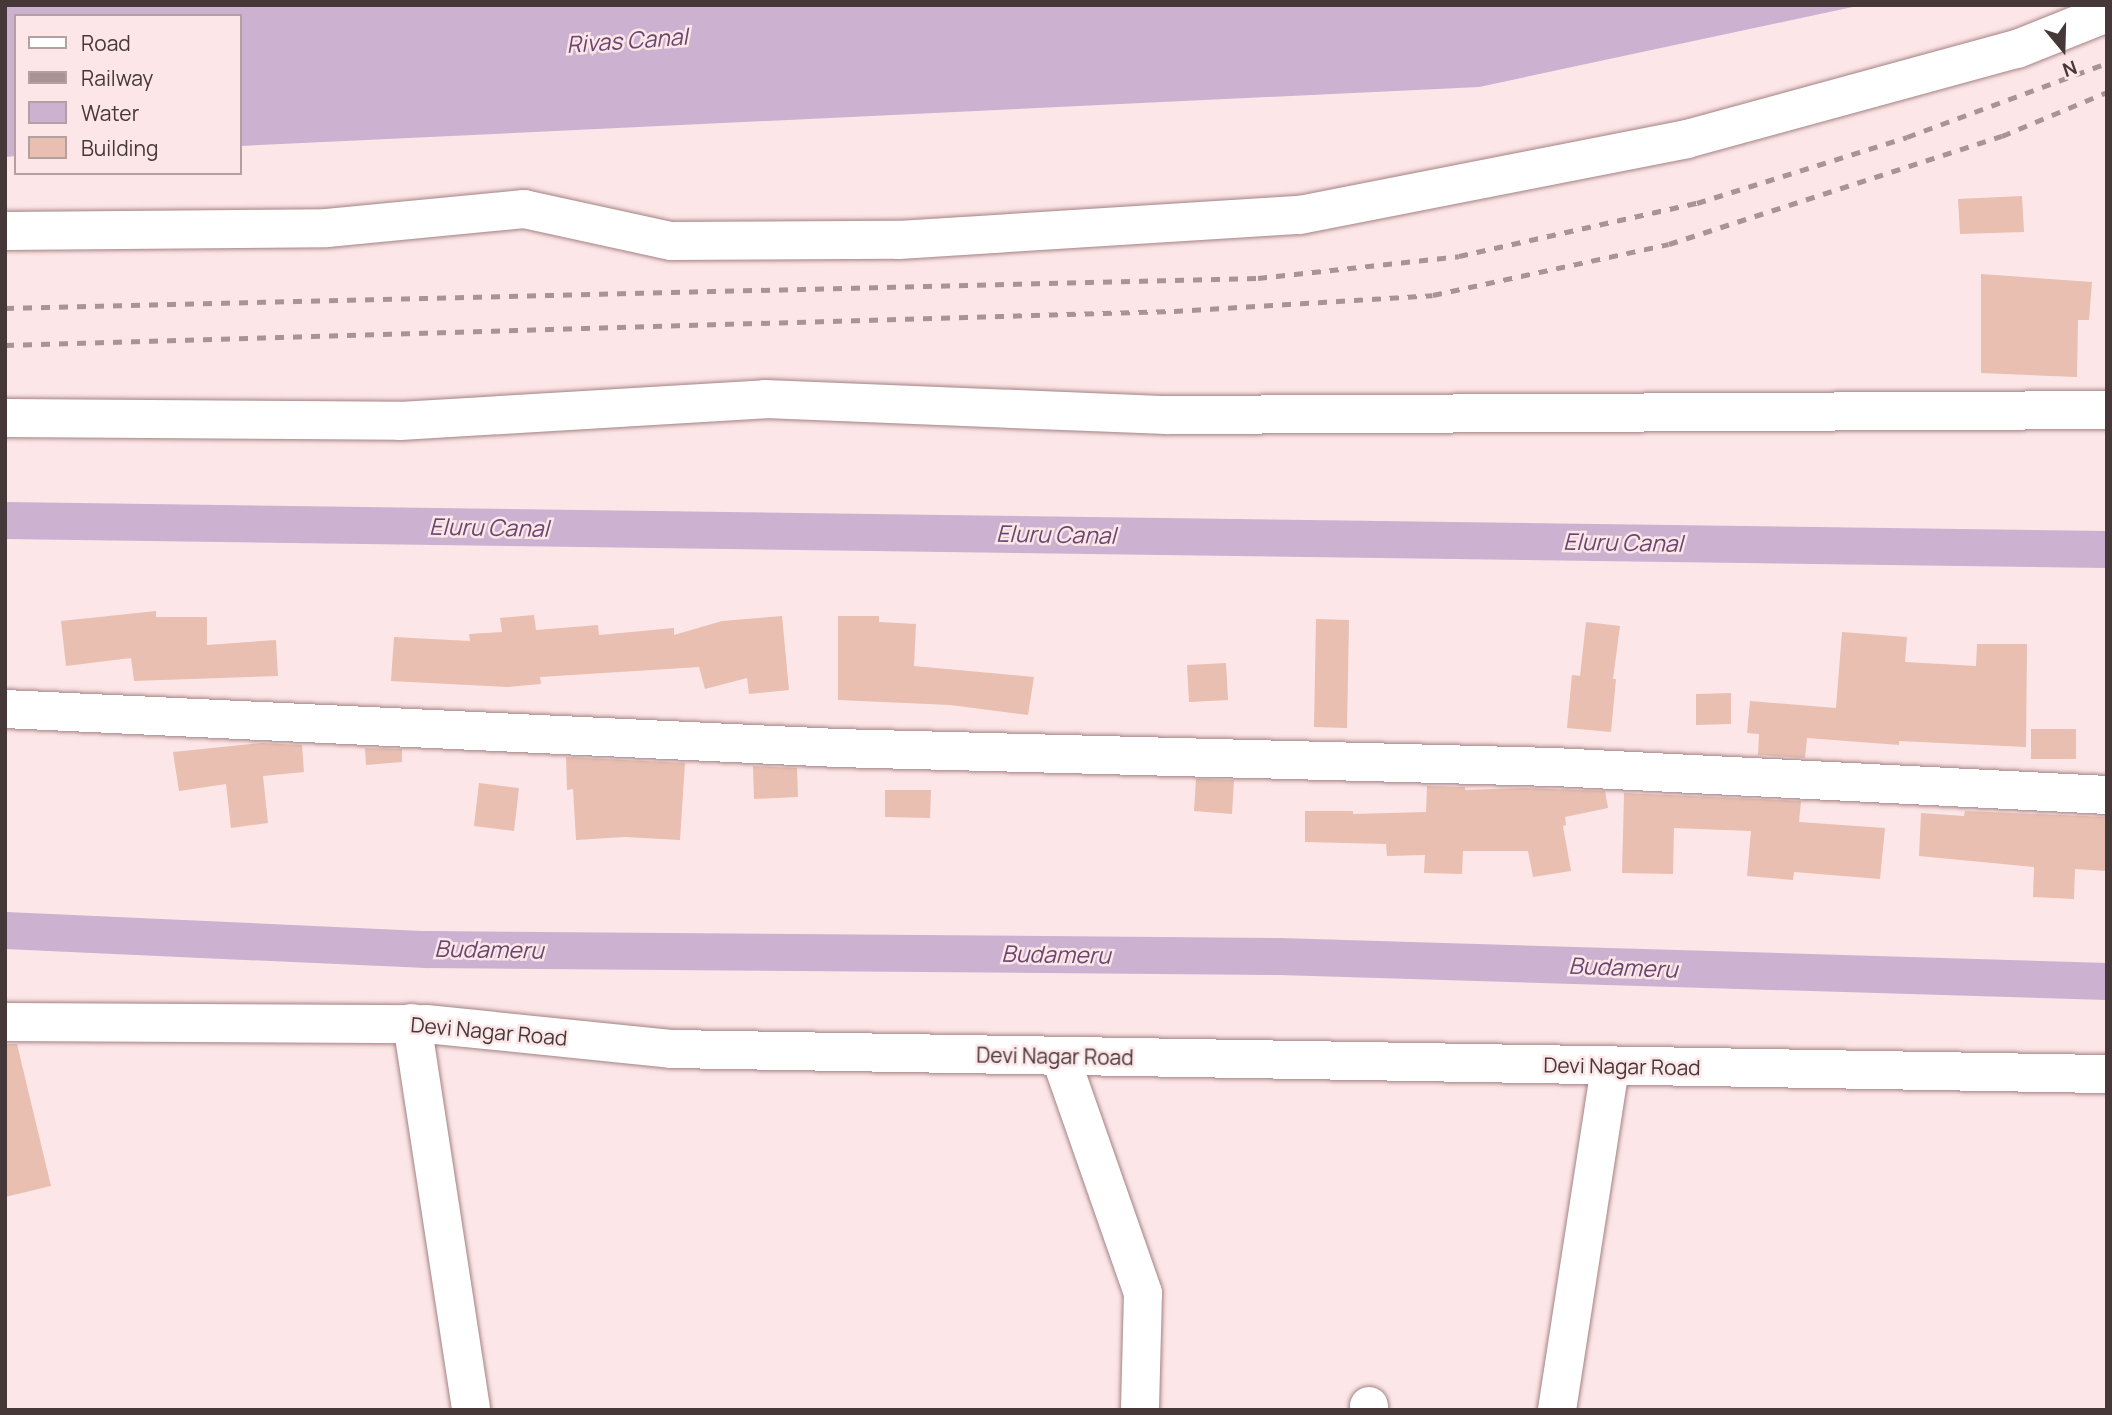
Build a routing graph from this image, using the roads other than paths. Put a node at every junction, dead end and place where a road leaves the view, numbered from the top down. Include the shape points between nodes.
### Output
1 (2107, 13) edge
2 (5, 232) edge
3 (2107, 410) edge
4 (5, 418) edge
5 (5, 709) edge
6 (2107, 795) edge
7 (5, 1022) edge
8 (412, 1023) junction
9 (1060, 1056) junction
10 (1610, 1066) junction
11 (2107, 1074) edge
12 (471, 1410) edge
13 (1140, 1410) edge
14 (1557, 1410) edge

1 - 2 street via 2017,49 1687,139 1300,215 899,240 671,241 524,209 327,228
3 - 4 street via 1167,415 765,399 400,421
5 - 6 street via 837,748 1554,767
7 - 8 street, Devi Nagar Road
8 - 9 street, Devi Nagar Road via 671,1049
8 - 12 street
9 - 10 street, Devi Nagar Road
9 - 13 street via 1143,1293
10 - 11 street, Devi Nagar Road
10 - 14 street

